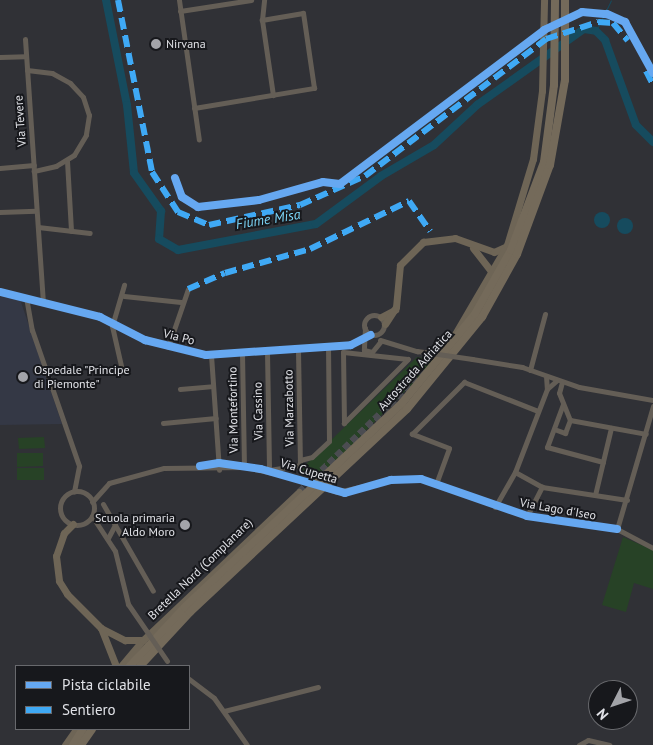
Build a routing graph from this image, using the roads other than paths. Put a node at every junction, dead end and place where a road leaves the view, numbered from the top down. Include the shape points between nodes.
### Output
1 (179, 0) edge
2 (251, 0) edge
3 (264, 0) edge
4 (544, 0) edge
5 (555, 0) edge
6 (565, 0) edge
7 (180, 11) junction
8 (262, 20) junction
9 (25, 39) dead end
10 (25, 56) junction
11 (0, 57) edge
12 (27, 70) junction
13 (273, 95) junction
14 (194, 108) junction
15 (199, 140) dead end
16 (67, 161) junction
17 (0, 168) edge
18 (34, 168) junction
19 (36, 210) junction
20 (0, 212) edge
21 (38, 227) junction
22 (71, 231) junction
23 (90, 233) dead end
24 (466, 243) junction
25 (507, 245) junction
26 (494, 252) junction
27 (500, 261) junction
28 (487, 263) junction
29 (493, 274) junction
30 (124, 285) dead end
31 (188, 289) dead end
32 (0, 292) edge
33 (124, 296) junction
34 (26, 297) junction
35 (43, 302) junction
36 (181, 302) junction
37 (395, 310) junction
38 (545, 314) dead end
39 (381, 317) junction
40 (113, 322) junction
41 (365, 328) junction
42 (383, 328) junction
43 (455, 334) dead end
44 (373, 335) junction
45 (361, 340) junction
46 (384, 343) junction
47 (328, 346) junction
48 (168, 347) junction
49 (298, 349) junction
50 (267, 352) junction
51 (242, 353) junction
52 (368, 354) junction
53 (211, 355) junction
54 (122, 370) dead end
55 (530, 370) junction
56 (546, 376) junction
57 (559, 381) junction
58 (213, 386) junction
59 (547, 389) junction
60 (180, 390) dead end
61 (653, 400) edge
62 (564, 404) junction
63 (653, 406) edge
64 (538, 411) junction
65 (216, 418) junction
66 (570, 420) junction
67 (163, 423) dead end
68 (611, 428) junction
69 (554, 429) junction
70 (646, 434) junction
71 (300, 460) junction
72 (603, 462) junction
73 (219, 463) junction
74 (200, 466) junction
75 (244, 467) junction
76 (219, 470) junction
77 (269, 470) junction
78 (515, 472) junction
79 (79, 483) junction
80 (436, 484) junction
81 (542, 487) junction
82 (74, 492) junction
83 (82, 492) junction
84 (298, 492) tunnel mouth
85 (96, 493) junction
86 (595, 495) junction
87 (88, 496) junction
88 (627, 500) junction
89 (92, 502) junction
90 (103, 504) dead end
91 (495, 507) junction
92 (92, 515) junction
93 (527, 516) junction
94 (65, 520) junction
95 (86, 522) junction
96 (73, 524) junction
97 (115, 525) junction
98 (98, 527) junction
99 (618, 529) junction
100 (64, 533) junction
101 (108, 538) junction
102 (653, 548) edge
103 (153, 591) dead end
104 (101, 628) junction
105 (125, 640) junction
106 (143, 640) junction
107 (112, 653) junction
108 (128, 658) junction
109 (116, 665) edge
110 (123, 665) edge
111 (131, 665) edge
112 (141, 665) edge
113 (171, 665) edge
114 (190, 680) edge
115 (318, 687) dead end
116 (224, 711) junction
117 (75, 730) edge
118 (82, 730) edge
119 (91, 730) edge
120 (66, 745) edge
121 (73, 745) edge
122 (81, 745) edge
123 (247, 745) edge
124 (579, 745) edge
125 (609, 745) edge

1 - 7 street
2 - 7 street
3 - 8 street
4 - 25 main road via 542,91 533,159
5 - 111 highway, Autostrada Adriatica via 551,128 534,194 496,280 460,337 396,409 185,607
6 - 112 highway, Autostrada Adriatica via 565,80 550,165 529,226 502,284 464,342 407,409 190,612
7 - 14 street
8 - 13 street
8 - 13 street via 303,13 314,86
9 - 10 street, Via Tevere
10 - 11 street
10 - 12 street, Via Tevere
12 - 16 street via 52,73 70,83 87,104 86,136
12 - 18 street, Via Tevere
13 - 14 street
14 - 15 street
16 - 18 street
16 - 22 street
17 - 18 street
18 - 19 street, Via Tevere
19 - 20 street
19 - 21 street, Via Tevere
21 - 22 street
21 - 35 street, Via Tevere
22 - 23 street
24 - 26 main road
24 - 28 main road
24 - 37 main road via 455,238 423,242 407,255 397,273
25 - 26 main road
25 - 27 main road
26 - 27 main road
27 - 28 main road
27 - 29 main road
28 - 29 main road
29 - 43 main road
30 - 33 street
31 - 36 street
32 - 34 street, Via Po
33 - 36 street
33 - 40 street
34 - 35 street, Via Po
34 - 79 street via 32,330 76,453
35 - 40 street, Via Po
36 - 48 street
37 - 39 main road
37 - 42 main road
38 - 55 street
39 - 41 street via 367,318
39 - 42 street
40 - 48 street, Via Po via 140,338
40 - 54 street
41 - 44 street
41 - 45 street
42 - 44 street, Via Po
42 - 46 street
44 - 45 street, Via Po
44 - 46 street
45 - 47 street, Via Po
45 - 52 street
46 - 52 street
46 - 55 street, bridge
47 - 49 street, Via Po
47 - 71 street via 329,441 312,457
48 - 53 street, Via Po
49 - 50 street, Via Po
49 - 71 street, Via Marzabotto
50 - 51 street, Via Po
50 - 77 street, Via Cassino
51 - 53 street, Via Po
51 - 75 street, Via Montefortino
52 - 52 street via 343,352 344,423 408,358
53 - 58 street
55 - 56 street
56 - 57 street
56 - 59 street
57 - 59 street
57 - 61 street
57 - 62 street
58 - 60 street
58 - 65 street
59 - 64 street
62 - 66 street
62 - 69 street
63 - 70 street
64 - 78 street
64 - 80 street via 464,382 412,434 449,448
65 - 67 street
65 - 73 street
66 - 68 street
66 - 69 street via 564,433
68 - 70 street
68 - 72 street
69 - 72 street via 547,447
70 - 88 street
71 - 77 street, Via Marzabotto via 297,467
72 - 86 street
73 - 74 street, Via Cupetta
73 - 75 street, Via Cupetta
73 - 76 street
74 - 76 street, Via Cupetta
74 - 85 street, Via Cupetta via 156,470 109,483
75 - 76 street, Via Cupetta
75 - 77 street, Via Cupetta
77 - 80 street, Via Cupetta, bridge via 337,492 404,478
78 - 81 street
78 - 91 street
79 - 82 street
79 - 83 street
80 - 91 street, Via Cupetta
81 - 86 street
81 - 93 street
82 - 83 street
82 - 94 street via 61,503
83 - 87 street
84 - 106 main road, Bretella Nord (Complanare)
85 - 87 street, Via Cupetta
85 - 89 street
86 - 88 street
87 - 89 street
88 - 99 street
89 - 92 street
90 - 97 street
91 - 93 street, Via Lago d'Iseo
92 - 95 street
92 - 98 street
93 - 99 street, Via Lago d'Iseo
94 - 96 street
94 - 100 main road
95 - 96 street
95 - 98 street
96 - 100 main road
97 - 101 street
97 - 103 street
98 - 101 street
99 - 102 street
100 - 104 main road via 56,556 59,581
101 - 113 street, bridge via 128,604
104 - 105 main road
104 - 107 main road
105 - 106 main road
105 - 108 main road
106 - 108 main road, Bretella Nord (Complanare)
107 - 108 main road
107 - 109 main road
108 - 110 main road, Bretella Nord (Complanare)
114 - 116 street
115 - 116 street
116 - 123 street
117 - 120 main road
118 - 121 highway
119 - 122 highway
124 - 125 street via 588,740

